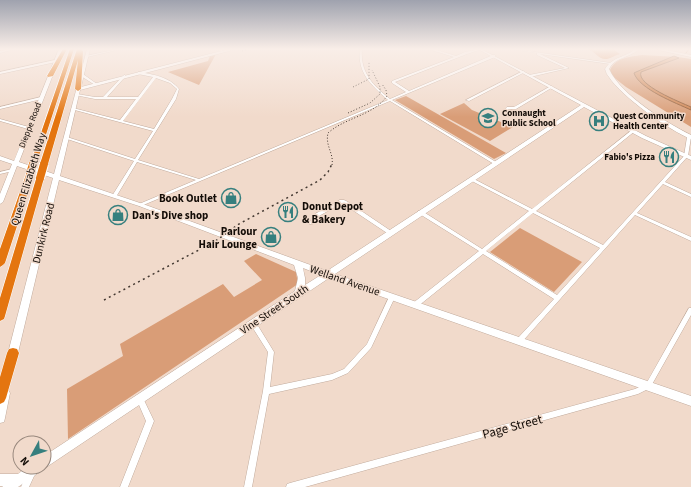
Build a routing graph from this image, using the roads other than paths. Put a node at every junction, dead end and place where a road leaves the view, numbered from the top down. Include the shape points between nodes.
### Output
1 (51, 72) edge
2 (52, 72) edge
3 (64, 72) edge
4 (73, 72) edge
5 (79, 72) edge
6 (83, 72) edge
7 (144, 72) edge
8 (363, 72) edge
9 (419, 72) edge
10 (456, 72) edge
11 (524, 72) joint
12 (550, 72) edge
13 (609, 72) edge
14 (139, 73) junction
15 (82, 75) junction
16 (50, 76) junction
17 (124, 76) junction
18 (530, 76) junction
19 (155, 77) junction
20 (96, 84) junction
21 (552, 87) junction
22 (78, 88) junction
23 (408, 92) junction
24 (41, 98) junction
25 (104, 98) junction
26 (138, 98) junction
27 (390, 100) junction
28 (468, 100) dead end
29 (584, 105) junction
30 (0, 108) edge
31 (73, 109) junction
32 (508, 112) dead end
33 (0, 120) edge
34 (121, 121) junction
35 (28, 128) junction
36 (154, 130) junction
37 (633, 131) junction
38 (690, 137) edge
39 (66, 138) junction
40 (19, 153) junction
41 (689, 157) edge
42 (0, 158) edge
43 (136, 161) junction
44 (14, 163) junction
45 (495, 163) junction
46 (12, 170) junction
47 (0, 173) edge
48 (57, 176) junction
49 (471, 179) junction
50 (199, 180) junction
51 (73, 182) junction
52 (663, 182) junction
53 (54, 189) junction
54 (2, 194) edge
55 (114, 196) junction
56 (691, 196) edge
57 (0, 202) edge
58 (141, 205) junction
59 (531, 211) junction
60 (420, 212) junction
61 (634, 213) junction
62 (311, 223) dead end
63 (389, 232) junction
64 (691, 239) edge
65 (602, 248) junction
66 (482, 250) junction
67 (0, 263) edge
68 (296, 263) junction
69 (327, 274) junction
70 (299, 293) junction
71 (392, 297) junction
72 (557, 298) junction
73 (415, 305) junction
74 (691, 310) edge
75 (0, 316) edge
76 (253, 323) junction
77 (519, 341) junction
78 (13, 353) junction
79 (648, 386) junction
80 (266, 391) junction
81 (0, 398) edge
82 (140, 398) junction
83 (691, 401) edge
84 (0, 418) edge
85 (52, 457) edge
86 (29, 475) edge
87 (0, 480) edge
88 (22, 483) edge
89 (8, 487) edge
90 (124, 487) edge
91 (248, 487) edge
92 (290, 487) edge

1 - 16 street, Dieppe Road
2 - 16 highway
3 - 67 highway, Queen Elizabeth Way, bridge
4 - 75 highway, Queen Elizabeth Way, bridge
5 - 22 highway
6 - 15 street, Dunkirk Road
7 - 14 street
8 - 27 street
9 - 23 street via 393,82
10 - 23 street
11 - 18 street
11 - 28 street
12 - 18 street
13 - 38 street via 623,91
14 - 17 street
14 - 19 street
15 - 20 street
15 - 22 street, Dunkirk Road
16 - 24 street, Dieppe Road
17 - 20 street
17 - 25 street
18 - 21 street
19 - 26 street
19 - 36 street via 173,83 178,89
20 - 22 street
21 - 29 street
21 - 32 street via 515,108 508,108
22 - 25 street
22 - 31 street, Dunkirk Road
23 - 27 street
24 - 30 street
24 - 35 street, Dieppe Road
25 - 26 street
26 - 34 street
27 - 45 street
27 - 50 street
29 - 37 street
29 - 45 street, Vine Street South
31 - 34 street
31 - 39 street, Dunkirk Road
33 - 35 street
34 - 36 street
35 - 40 street, Dieppe Road
36 - 43 street
37 - 41 street
37 - 59 street
38 - 41 street
39 - 43 street
39 - 48 street, Dunkirk Road
40 - 42 street
40 - 44 street, Dieppe Road
41 - 52 street
42 - 44 street, Welland Avenue
43 - 50 street
43 - 55 street
44 - 46 street, Dieppe Road
44 - 48 street, Welland Avenue
45 - 49 street, Vine Street South
46 - 47 street
46 - 54 street, Dieppe Road
48 - 51 street, Welland Avenue
48 - 53 street, Dunkirk Road
49 - 59 street
49 - 60 street, Vine Street South
50 - 58 street
51 - 53 street
51 - 55 street, Welland Avenue
52 - 56 street
52 - 61 street
53 - 78 street, Dunkirk Road
54 - 57 street, Dieppe Road
55 - 58 street, Welland Avenue
58 - 68 street, Welland Avenue
59 - 65 street
59 - 66 street
60 - 63 street, Vine Street South
60 - 66 street
61 - 64 street
61 - 65 street
62 - 63 street via 317,214 342,202
63 - 69 street, Vine Street South
65 - 72 street
66 - 72 street
66 - 73 street
68 - 69 street, Welland Avenue
68 - 70 street via 301,270 302,279
69 - 70 street, Vine Street South
69 - 71 street, Welland Avenue
70 - 76 street, Vine Street South
71 - 73 street, Welland Avenue
71 - 80 street via 369,346 346,371 332,378
72 - 77 street
73 - 77 street, Welland Avenue
74 - 79 street
76 - 80 street via 271,352
76 - 82 street, Vine Street South
77 - 79 street, Welland Avenue
78 - 81 highway
78 - 84 street, Dunkirk Road
79 - 83 street, Welland Avenue
79 - 92 street, Page Street via 636,392
80 - 91 street
82 - 85 street, Vine Street South
82 - 90 street via 150,421
86 - 88 street
87 - 88 street
88 - 89 street

